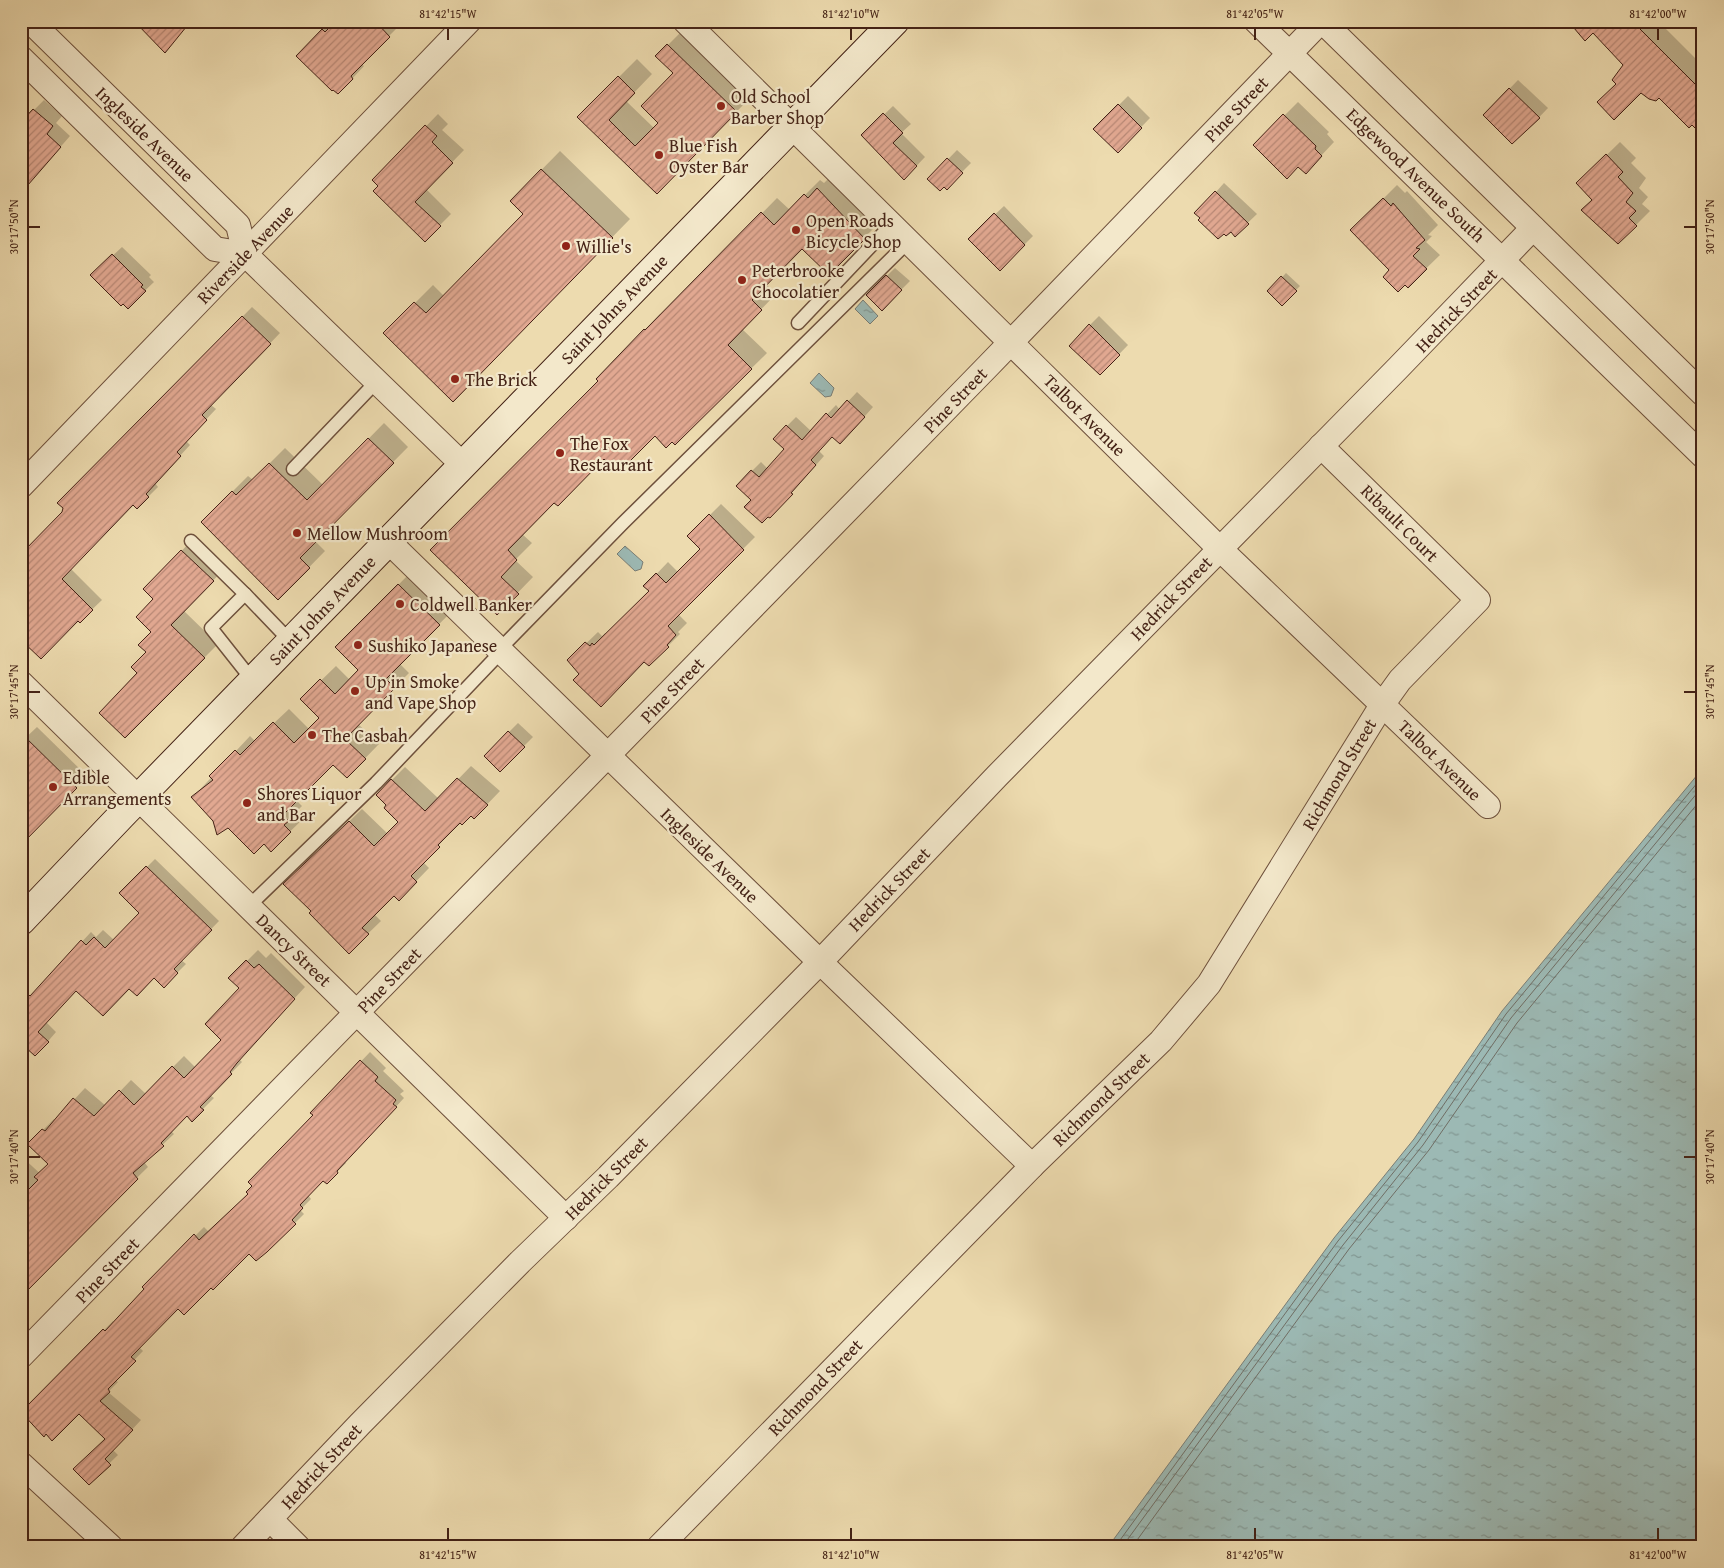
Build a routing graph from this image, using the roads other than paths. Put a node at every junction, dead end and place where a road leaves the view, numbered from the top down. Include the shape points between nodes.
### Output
1 (469, 21) edge
2 (685, 21) edge
3 (895, 21) edge
4 (1256, 21) edge
5 (1322, 21) edge
6 (40, 25) edge
7 (21, 50) edge
8 (1290, 54) junction
9 (21, 58) edge
10 (792, 128) junction
11 (891, 224) junction
12 (1533, 228) junction
13 (908, 242) junction
14 (245, 254) junction
15 (1503, 260) junction
16 (798, 323) dead end
17 (1010, 342) junction
18 (377, 381) junction
19 (1703, 394) edge
20 (1321, 446) junction
21 (1703, 456) edge
22 (463, 464) junction
23 (293, 468) dead end
24 (21, 486) edge
25 (191, 540) dead end
26 (389, 542) junction
27 (1220, 548) junction
28 (245, 594) junction
29 (1478, 600) joint
30 (292, 642) junction
31 (500, 651) junction
32 (253, 681) junction
33 (21, 683) edge
34 (1382, 704) junction
35 (608, 755) junction
36 (138, 799) junction
37 (1488, 806) dead end
38 (249, 906) junction
39 (21, 921) edge
40 (820, 962) junction
41 (358, 1012) junction
42 (1032, 1166) junction
43 (566, 1218) junction
44 (21, 1356) edge
45 (21, 1464) edge
46 (270, 1519) junction
47 (111, 1547) edge
48 (243, 1547) edge
49 (298, 1547) edge
50 (659, 1547) edge

1 - 14 street, Riverside Avenue
2 - 10 street, Talbot Avenue
3 - 10 main road, Saint Johns Avenue
4 - 8 street, Edgewood Avenue South
5 - 8 street, Pine Street
5 - 12 street
6 - 7 street
6 - 14 street, Ingleside Avenue via 238,225
8 - 15 street, Edgewood Avenue South
8 - 17 street, Pine Street
9 - 14 street, Ingleside Avenue via 215,249
10 - 11 street, Talbot Avenue
10 - 22 main road, Saint Johns Avenue
11 - 13 street, Talbot Avenue
11 - 16 lane
12 - 15 street, Hedrick Street
12 - 19 street
13 - 17 street, Talbot Avenue
13 - 31 lane via 623,523
14 - 18 street
14 - 24 street, Riverside Avenue
15 - 20 street, Hedrick Street
15 - 21 street, Edgewood Avenue South
17 - 27 street, Talbot Avenue
17 - 35 street, Pine Street
18 - 22 street
18 - 23 lane
20 - 27 street, Hedrick Street
20 - 29 street, Ribault Court
22 - 26 main road, Saint Johns Avenue
25 - 28 lane
26 - 30 main road, Saint Johns Avenue
26 - 31 street, Ingleside Avenue
27 - 34 street, Talbot Avenue
27 - 40 street, Hedrick Street
28 - 30 lane
28 - 32 lane via 211,628
29 - 34 street, Richmond Street via 1400,680
30 - 32 main road, Saint Johns Avenue
31 - 35 street, Ingleside Avenue
31 - 38 lane via 376,783
32 - 36 main road, Saint Johns Avenue
33 - 36 street, Dancy Street
34 - 37 street, Talbot Avenue
34 - 42 street, Richmond Street via 1209,984 1161,1041
35 - 40 street, Ingleside Avenue
35 - 41 street, Pine Street
36 - 38 street, Dancy Street
36 - 39 main road, Saint Johns Avenue
38 - 41 street, Dancy Street
40 - 42 street, Ingleside Avenue
40 - 43 street, Hedrick Street
41 - 43 street, Dancy Street
41 - 44 street, Pine Street
42 - 50 street, Richmond Street
43 - 46 street, Hedrick Street
45 - 47 street
46 - 48 street, Hedrick Street
46 - 49 street

